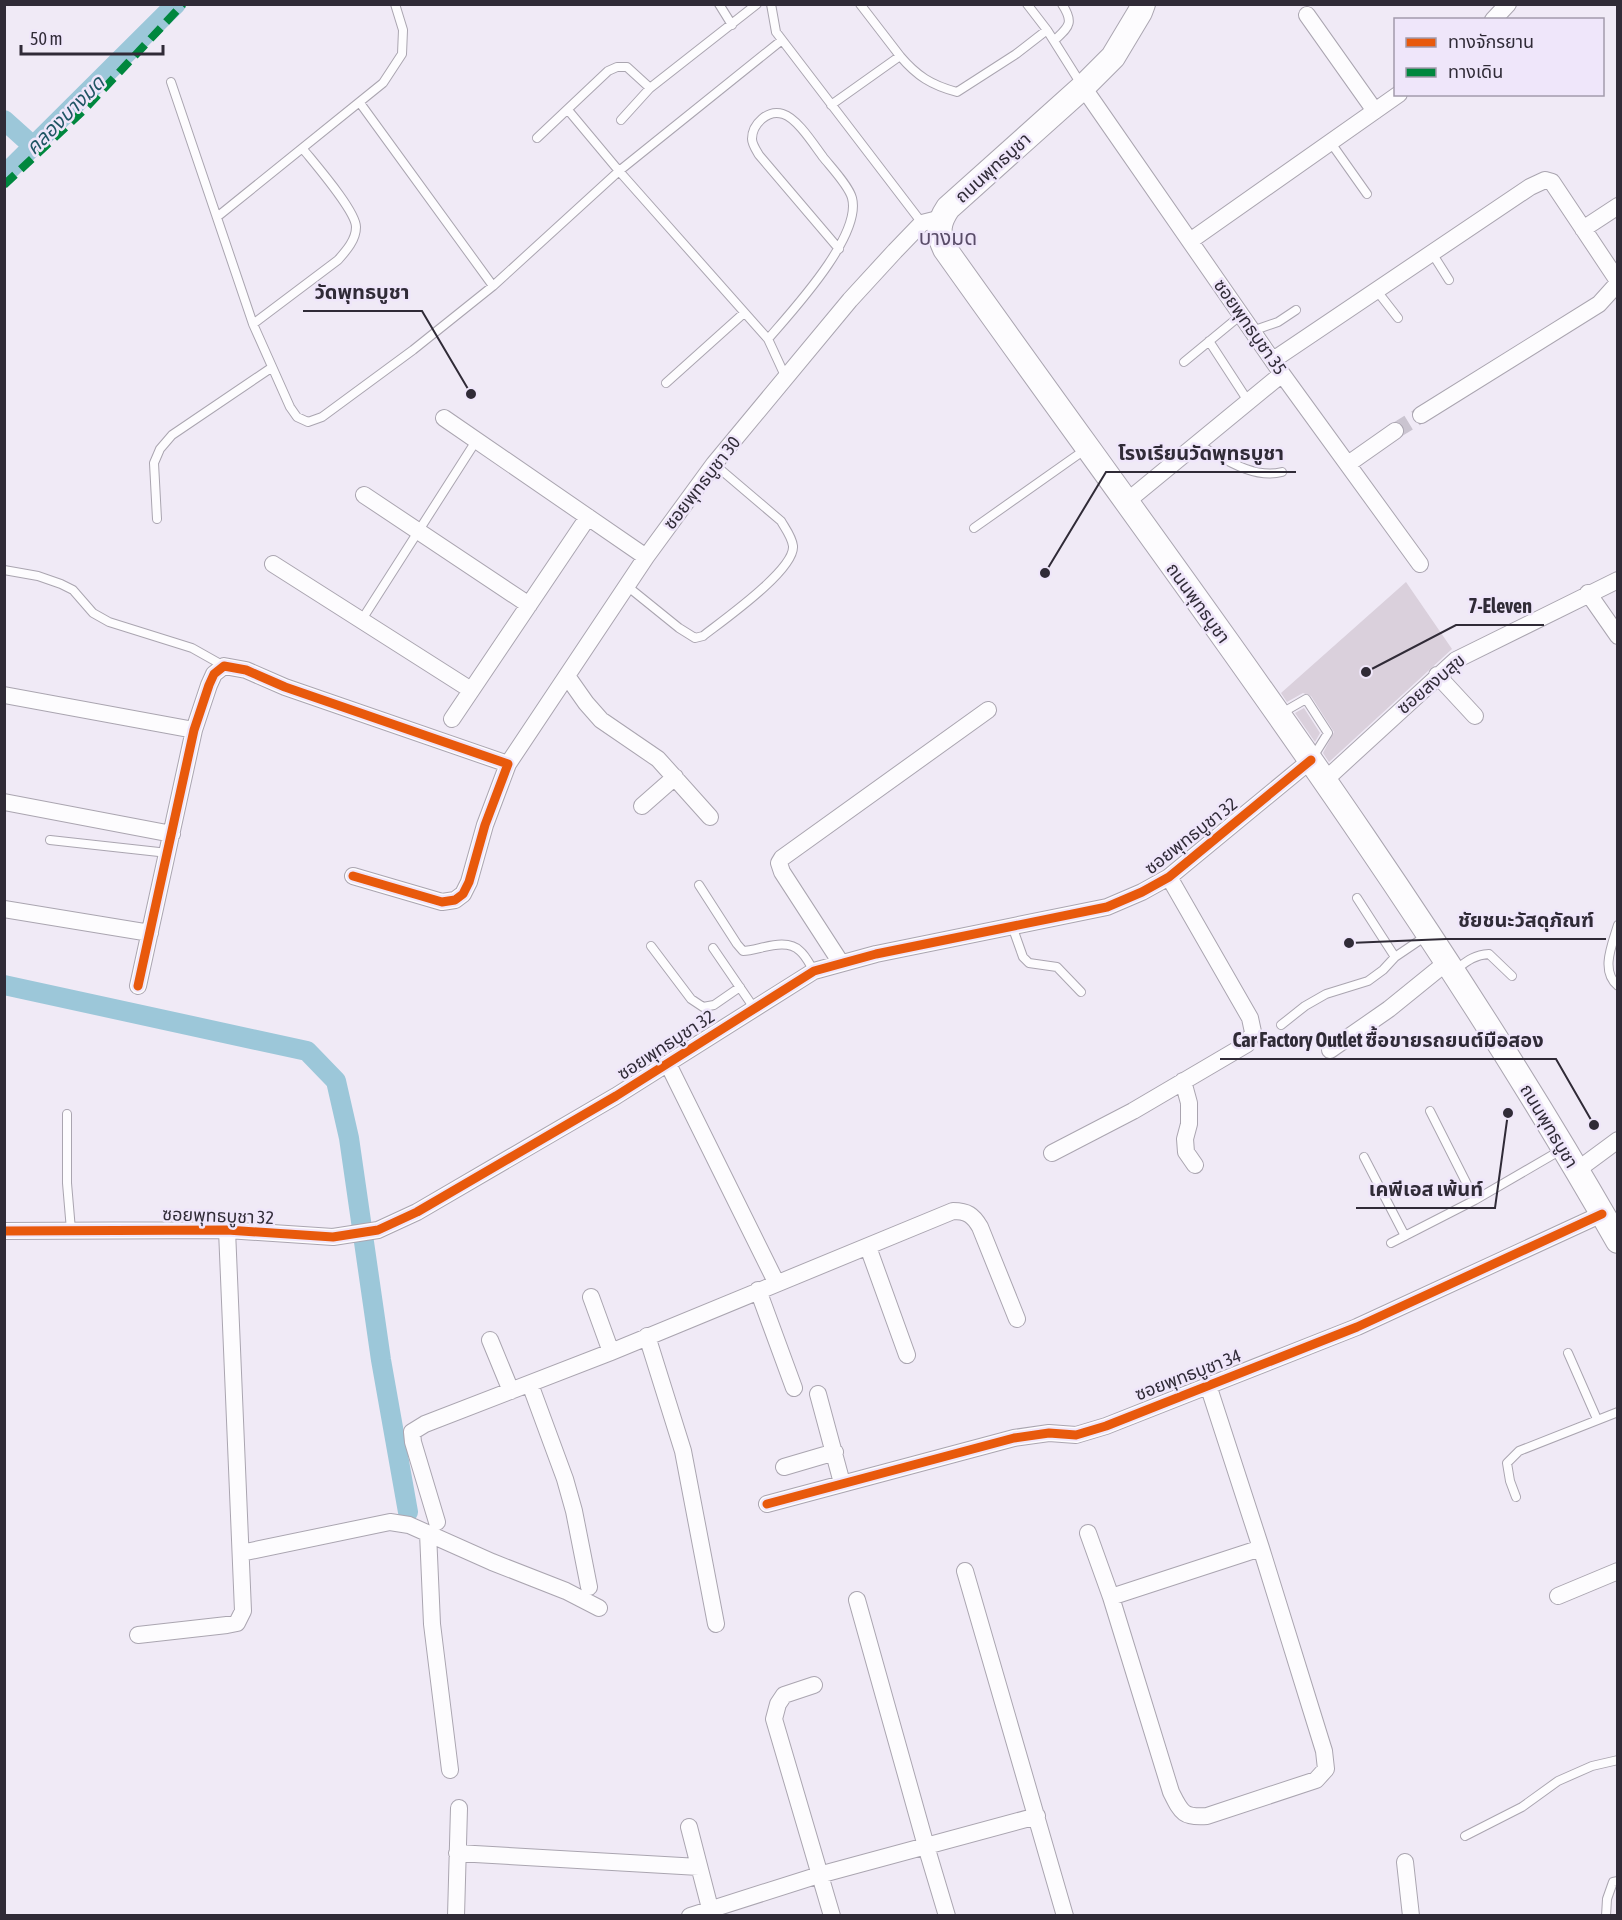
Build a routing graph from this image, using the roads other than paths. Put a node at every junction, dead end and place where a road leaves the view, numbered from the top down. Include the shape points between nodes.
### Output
1 (395, 4) edge
2 (719, 4) edge
3 (757, 4) edge
4 (771, 4) edge
5 (860, 4) edge
6 (1027, 4) edge
7 (1062, 4) edge
8 (1143, 4) edge
9 (1508, 4) edge
10 (1307, 15) dead end
11 (1496, 18) edge
12 (732, 25) junction
13 (1047, 30) junction
14 (782, 40) junction
15 (1054, 41) junction
16 (900, 56) junction
17 (171, 82) dead end
18 (1083, 87) junction
19 (650, 88) junction
20 (1396, 96) edge
21 (360, 103) junction
22 (831, 105) junction
23 (568, 110) junction
24 (1375, 111) junction
25 (621, 120) dead end
26 (537, 138) dead end
27 (1331, 143) junction
28 (303, 149) junction
29 (619, 171) junction
30 (1367, 194) dead end
31 (1617, 206) edge
32 (217, 217) junction
33 (932, 220) junction
34 (1582, 229) junction
35 (1190, 241) junction
36 (839, 249) junction
37 (1432, 253) junction
38 (1449, 280) dead end
39 (493, 286) junction
40 (1377, 291) junction
41 (1296, 310) dead end
42 (744, 313) junction
43 (1242, 315) junction
44 (1398, 318) dead end
45 (253, 324) junction
46 (1252, 331) junction
47 (768, 339) junction
48 (1209, 341) junction
49 (1184, 362) dead end
50 (1278, 367) junction
51 (271, 368) junction
52 (786, 378) junction
53 (666, 383) dead end
54 (1248, 401) junction
55 (1421, 415) tunnel mouth
56 (444, 418) dead end
57 (1395, 431) tunnel mouth
58 (476, 441) junction
59 (1197, 443) junction
60 (1087, 448) junction
61 (714, 464) junction
62 (1347, 464) junction
63 (1282, 472) dead end
64 (364, 495) dead end
65 (1125, 503) junction
66 (588, 517) junction
67 (157, 519) dead end
68 (974, 528) dead end
69 (418, 531) junction
70 (646, 557) junction
71 (273, 564) dead end
72 (1420, 564) dead end
73 (4, 570) edge
74 (1617, 580) edge
75 (627, 585) junction
76 (1588, 593) junction
77 (529, 604) junction
78 (361, 621) junction
79 (1617, 636) edge
80 (224, 666) junction
81 (1437, 675) junction
82 (567, 676) junction
83 (471, 690) junction
84 (4, 695) edge
85 (988, 710) dead end
86 (1475, 716) dead end
87 (452, 719) dead end
88 (194, 730) junction
89 (1311, 760) junction
90 (508, 764) junction
91 (675, 777) junction
92 (1324, 780) junction
93 (4, 802) edge
94 (642, 806) dead end
95 (710, 816) dead end
96 (172, 834) junction
97 (50, 840) dead end
98 (168, 853) junction
99 (353, 876) dead end
100 (1169, 877) junction
101 (699, 885) dead end
102 (1357, 898) dead end
103 (4, 909) edge
104 (1012, 926) junction
105 (1617, 926) edge
106 (150, 933) junction
107 (1429, 934) junction
108 (651, 946) dead end
109 (713, 948) dead end
110 (1395, 957) junction
111 (841, 963) junction
112 (1451, 967) junction
113 (814, 971) junction
114 (1512, 976) dead end
115 (138, 986) dead end
116 (1617, 986) edge
117 (740, 987) junction
118 (1081, 992) dead end
119 (754, 1008) junction
120 (1281, 1026) dead end
121 (1330, 1050) dead end
122 (668, 1064) junction
123 (1183, 1082) junction
124 (1430, 1111) dead end
125 (67, 1114) dead end
126 (1617, 1140) edge
127 (1564, 1148) junction
128 (1052, 1154) dead end
129 (1364, 1157) dead end
130 (1195, 1165) dead end
131 (1576, 1171) junction
132 (1475, 1200) junction
133 (1602, 1214) junction
134 (70, 1230) junction
135 (226, 1230) junction
136 (4, 1232) edge
137 (1405, 1236) junction
138 (1617, 1241) edge
139 (1391, 1243) dead end
140 (868, 1247) junction
141 (776, 1282) junction
142 (758, 1290) junction
143 (591, 1298) dead end
144 (1017, 1319) dead end
145 (648, 1336) junction
146 (490, 1340) dead end
147 (611, 1352) junction
148 (1568, 1353) dead end
149 (907, 1355) dead end
150 (530, 1384) junction
151 (1208, 1385) junction
152 (794, 1388) dead end
153 (511, 1391) junction
154 (818, 1394) dead end
155 (1617, 1412) edge
156 (1598, 1419) junction
157 (835, 1452) junction
158 (784, 1467) dead end
159 (842, 1483) junction
160 (1516, 1497) dead end
161 (767, 1504) dead end
162 (432, 1527) junction
163 (1088, 1533) dead end
164 (1261, 1548) junction
165 (241, 1552) junction
166 (965, 1571) dead end
167 (1617, 1571) edge
168 (589, 1587) dead end
169 (1558, 1596) dead end
170 (1112, 1597) junction
171 (857, 1600) dead end
172 (599, 1608) dead end
173 (716, 1624) dead end
174 (138, 1635) dead end
175 (814, 1685) dead end
176 (1617, 1760) edge
177 (450, 1770) dead end
178 (459, 1808) dead end
179 (1037, 1816) junction
180 (689, 1827) dead end
181 (1465, 1836) dead end
182 (926, 1846) junction
183 (457, 1853) junction
184 (1405, 1862) dead end
185 (699, 1867) junction
186 (819, 1875) junction
187 (1617, 1881) edge
188 (711, 1912) edge
189 (456, 1916) edge
190 (690, 1916) edge
191 (831, 1916) edge
192 (947, 1916) edge
193 (1065, 1916) edge
194 (1411, 1916) edge
195 (1606, 1916) edge

1 - 21 lane via 403,30 402,54 382,83
2 - 12 lane
3 - 12 lane
4 - 14 lane via 776,32
5 - 16 lane
6 - 13 lane
7 - 15 lane via 1070,24
8 - 18 main road, ถนนพุทธบูชา via 1113,57
9 - 11 street
10 - 24 street
12 - 19 lane
13 - 15 lane
13 - 16 lane via 957,92 923,79
14 - 22 lane
14 - 29 lane
15 - 18 lane
16 - 22 lane
17 - 32 lane
18 - 33 main road, ถนนพุทธบูชา
18 - 35 street, ซอยพุทธบูชา 35
19 - 23 lane via 627,67 617,68 608,71
19 - 25 lane
20 - 24 street
21 - 28 lane
21 - 39 lane
22 - 33 lane
23 - 26 lane
23 - 29 lane
24 - 27 street
27 - 30 lane
27 - 35 street
28 - 32 lane
28 - 45 lane via 352,213 356,227 353,240 338,260
29 - 39 lane
29 - 42 lane
31 - 34 street
32 - 45 lane
33 - 52 street, ซอยพุทธบูชา 30 via 850,300
33 - 60 main road, ถนนพุทธบูชา via 938,226 945,249
34 - 37 street via 1552,182 1545,180
34 - 55 street via 1616,278 1612,291 1599,304
35 - 43 street, ซอยพุทธบูชา 35
36 - 36 lane via 853,213 852,196 796,123 783,114 769,114 753,130 752,142
36 - 47 lane
37 - 38 lane
37 - 40 street
39 - 51 lane via 322,417 308,422 297,417
40 - 44 lane
40 - 50 street
41 - 46 lane via 1278,322
42 - 47 lane
42 - 53 lane
43 - 46 street, ซอยพุทธบูชา 35
43 - 48 lane
45 - 51 lane
46 - 50 street, ซอยพุทธบูชา 35
47 - 52 lane
48 - 49 lane
48 - 54 lane
50 - 54 street
50 - 62 street, ซอยพุทธบูชา 35
51 - 67 lane via 172,435 160,449 154,463
52 - 61 street, ซอยพุทธบูชา 30
54 - 59 street
56 - 58 street
57 - 62 street
58 - 66 street
58 - 69 lane
59 - 63 lane via 1253,471
59 - 65 street
60 - 65 main road, ถนนพุทธบูชา
60 - 68 lane
61 - 70 street, ซอยพุทธบูชา 30
61 - 75 lane via 781,521 793,546 789,562 745,604 695,638
62 - 72 street, ซอยพุทธบูชา 35
64 - 69 street
65 - 89 main road, ถนนพุทธบูชา
66 - 70 street
66 - 77 street
69 - 77 street
69 - 78 lane
70 - 75 street, ซอยพุทธบูชา 30
71 - 78 street
73 - 80 lane via 55,581 73,590 93,613 109,622 192,648
74 - 76 street, ซอยสงบสุข
75 - 82 street, ซอยพุทธบูชา 30
76 - 79 street
76 - 81 street, ซอยสงบสุข via 1455,660
77 - 83 street
78 - 83 street
80 - 88 street via 208,685
80 - 90 street via 246,670
81 - 86 street
81 - 92 street, ซอยสงบสุข
82 - 90 street, ซอยพุทธบูชา 30
82 - 91 street via 601,720 651,753
83 - 87 street
84 - 88 street
85 - 111 street via 779,863
88 - 96 street
89 - 92 main road, ถนนพุทธบูชา
89 - 100 street, ซอยพุทธบูชา 32
90 - 99 street, ซอยพุทธบูชา 30 via 469,882 455,900 442,902
91 - 94 street
91 - 95 street
92 - 107 main road, ถนนพุทธบูชา
93 - 96 street
96 - 98 street
97 - 98 lane
98 - 106 street
100 - 104 street, ซอยพุทธบูชา 32 via 1107,908
100 - 123 street via 1250,1018 1253,1032 1247,1044
101 - 113 lane via 743,951 791,945 800,950
102 - 110 lane
103 - 106 street
104 - 111 street, ซอยพุทธบูชา 32
104 - 118 lane via 1029,963 1057,967
105 - 116 lane via 1608,970
106 - 115 street
107 - 110 lane
107 - 112 main road, ถนนพุทธบูชา
108 - 117 lane via 691,999 703,1007 714,1005
109 - 117 lane
110 - 120 lane via 1368,981 1326,994
111 - 113 street, ซอยพุทธบูชา 32
112 - 114 lane via 1488,954
112 - 121 street
112 - 127 main road, ถนนพุทธบูชา
113 - 119 street, ซอยพุทธบูชา 32
117 - 119 lane
119 - 122 street, ซอยพุทธบูชา 32
122 - 135 street, ซอยพุทธบูชา 32 via 417,1212 378,1230 312,1236
122 - 141 street
123 - 128 street
123 - 130 street via 1190,1103 1186,1152
124 - 132 lane
125 - 134 lane
126 - 131 street
127 - 131 main road, ถนนพุทธบูชา
127 - 132 lane
129 - 137 lane
131 - 133 main road, ถนนพุทธบูชา
132 - 137 lane
133 - 138 main road, ถนนพุทธบูชา
133 - 151 street, ซอยพุทธบูชา 34 via 1356,1327
134 - 135 street, ซอยพุทธบูชา 32
134 - 136 street, ซอยพุทธบูชา 32
135 - 165 street
137 - 139 lane
140 - 141 street
140 - 144 street via 953,1211 964,1211 974,1216 980,1227
140 - 149 street
141 - 142 street
142 - 145 street
142 - 152 street
143 - 147 street
145 - 147 street
145 - 173 street via 683,1451
146 - 153 street
147 - 150 street
148 - 156 lane
150 - 153 street
150 - 168 street via 571,1500
151 - 159 street, ซอยพุทธบูชา 34 via 1076,1435 1014,1438
151 - 164 street
153 - 162 street via 412,1431
154 - 157 street
155 - 156 lane
156 - 160 lane via 1519,1451 1507,1463
157 - 158 street
157 - 159 street
159 - 161 street, ซอยพุทธบูชา 34
162 - 165 street via 390,1521
162 - 172 street via 492,1562
162 - 177 street via 432,1624
163 - 170 street
164 - 170 street
164 - 170 street via 1324,1751 1326,1769 1316,1780 1207,1816 1192,1817 1181,1811 1171,1792
165 - 174 street via 243,1611 237,1623
166 - 179 street
167 - 169 street
171 - 182 street
175 - 186 street via 784,1695 774,1719
176 - 181 lane via 1558,1781 1522,1807
178 - 183 street
179 - 182 street
179 - 193 street
180 - 185 street
182 - 186 street
182 - 192 street
183 - 185 street
183 - 189 street
184 - 194 street
185 - 188 street
186 - 188 street
186 - 191 street
187 - 195 lane via 1606,1899
188 - 190 street

